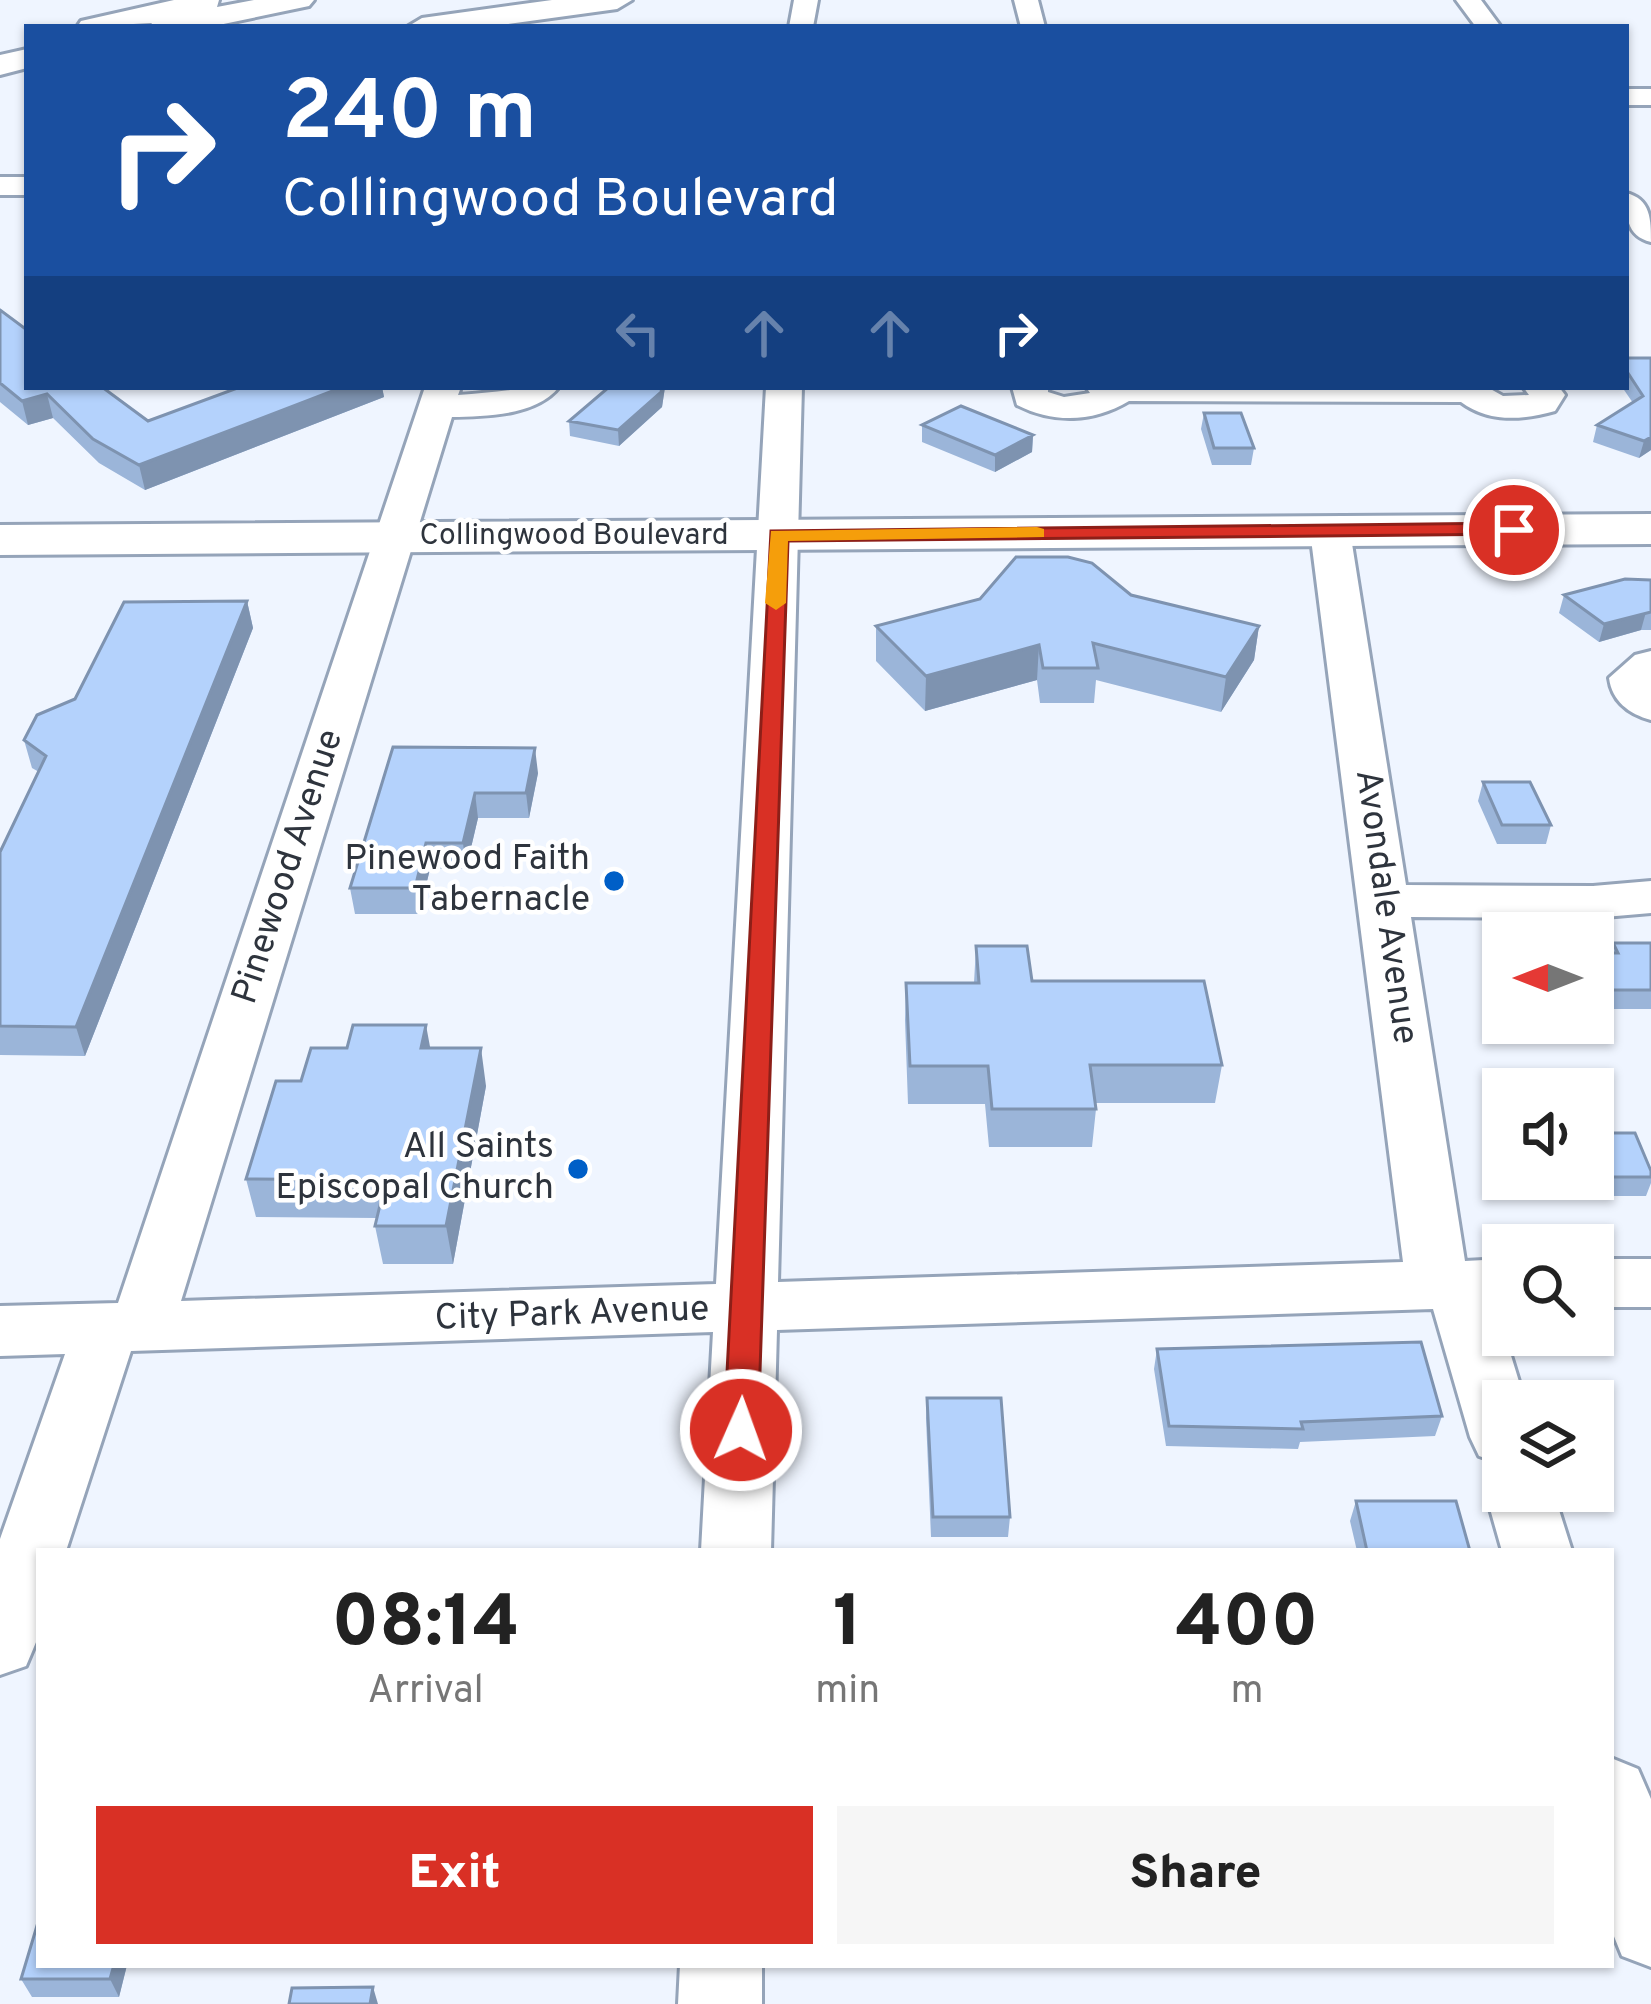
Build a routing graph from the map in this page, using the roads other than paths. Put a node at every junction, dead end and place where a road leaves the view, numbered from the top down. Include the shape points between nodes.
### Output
1 (160, 0) edge
2 (215, 0) edge
3 (299, 0) edge
4 (617, 0) edge
5 (1468, 0) edge
6 (79, 24) edge
7 (179, 24) edge
8 (444, 24) edge
9 (1487, 24) edge
10 (1629, 206) edge
11 (1651, 233) edge
12 (534, 390) edge
13 (784, 390) edge
14 (1030, 390) edge
15 (1110, 390) edge
16 (1469, 390) edge
17 (1542, 390) edge
18 (440, 397) edge
19 (1651, 529) edge
20 (1330, 531) junction
21 (778, 536) junction
22 (395, 537) junction
23 (0, 540) edge
24 (1651, 664) edge
25 (1651, 706) edge
26 (1651, 897) edge
27 (1386, 901) junction
28 (1465, 1283) edge
29 (1614, 1283) edge
30 (1651, 1283) edge
31 (745, 1310) junction
32 (124, 1328) junction
33 (0, 1331) edge
34 (1489, 1380) edge
35 (1526, 1512) edge
36 (37, 1548) edge
37 (736, 1548) edge
38 (1537, 1548) edge
39 (36, 1552) edge
40 (0, 1643) edge
41 (1614, 1805) edge
42 (1651, 1928) edge
43 (721, 1968) edge
44 (720, 2004) edge

1 - 6 main road
2 - 6 main road
3 - 7 main road
4 - 8 main road
5 - 9 street
10 - 11 street
12 - 18 street, Pinewood Avenue via 500,404
13 - 21 street
14 - 15 street via 1038,403 1082,408
16 - 17 street via 1481,401 1518,408 1545,400
18 - 22 street, Pinewood Avenue
19 - 20 main road, Collingwood Boulevard
20 - 21 main road, Collingwood Boulevard
20 - 27 street, Avondale Avenue
21 - 22 main road, Collingwood Boulevard
21 - 31 street
22 - 23 main road, Collingwood Boulevard
22 - 32 street, Pinewood Avenue
24 - 25 street via 1631,678 1633,692
26 - 27 street
27 - 28 street, Avondale Avenue
28 - 31 street, City Park Avenue
28 - 34 street, Avondale Avenue
29 - 30 street
31 - 32 street, City Park Avenue
31 - 37 street
32 - 33 street, City Park Avenue
32 - 36 street, Pinewood Avenue
35 - 38 street
39 - 40 street, Pinewood Avenue
41 - 42 street
43 - 44 street

